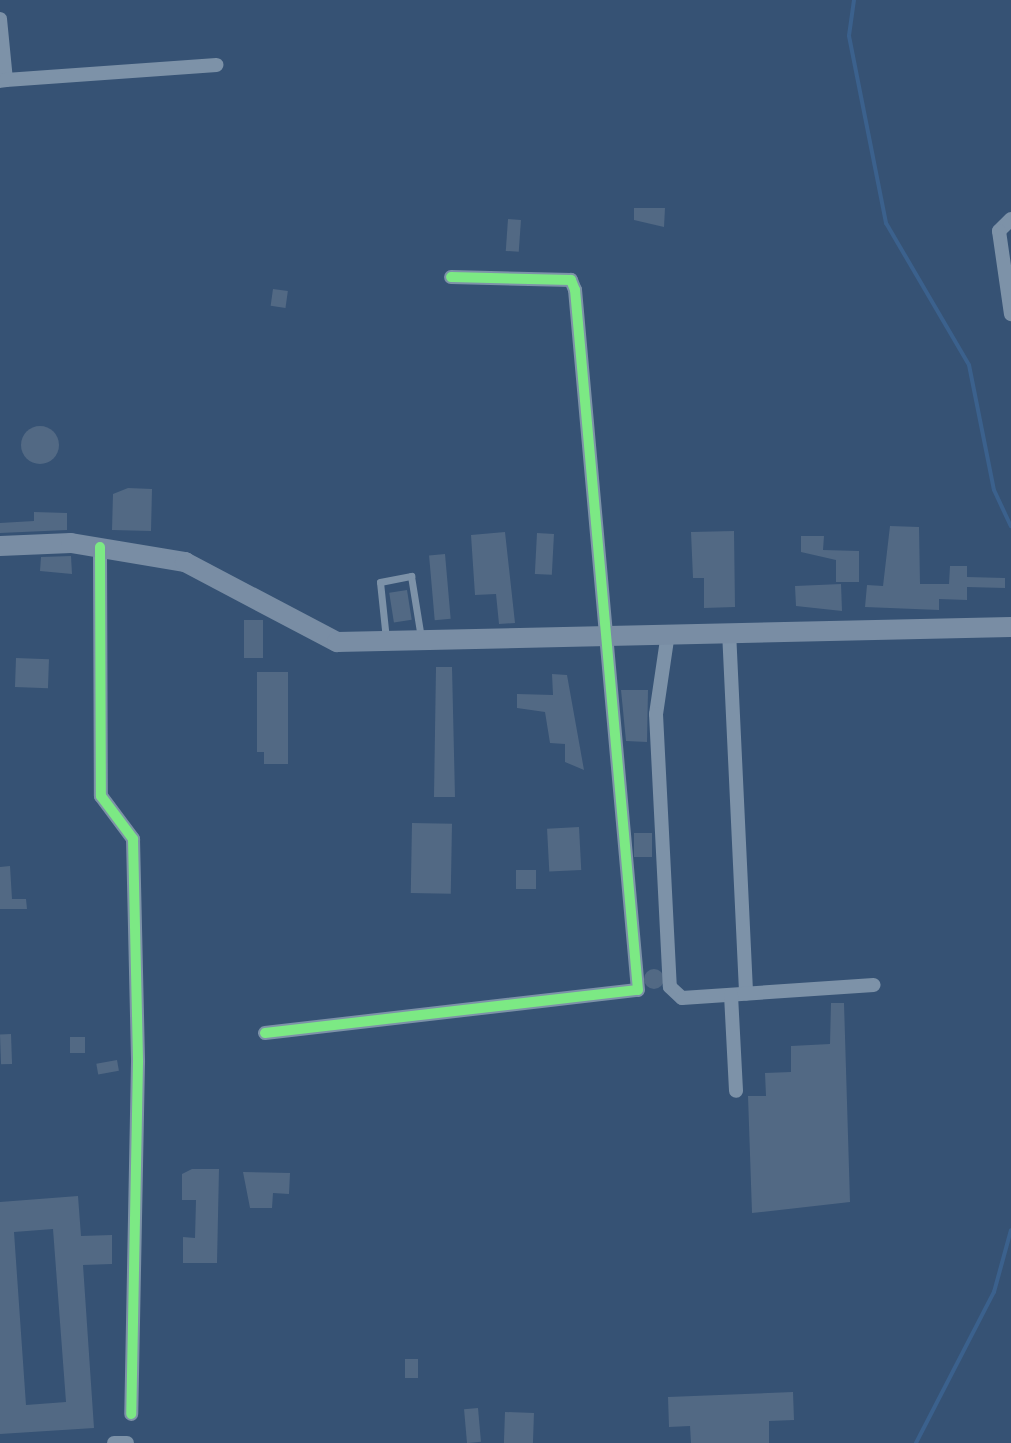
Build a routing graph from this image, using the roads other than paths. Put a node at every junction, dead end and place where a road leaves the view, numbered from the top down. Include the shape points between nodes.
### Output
1 (0, 19) edge
2 (216, 65) dead end
3 (3, 81) edge
4 (1011, 219) edge
5 (451, 277) dead end
6 (1011, 314) edge
7 (0, 546) edge
8 (100, 547) junction
9 (1011, 627) edge
10 (729, 631) junction
11 (668, 633) junction
12 (605, 635) junction
13 (421, 643) junction
14 (387, 645) junction
15 (874, 985) dead end
16 (738, 994) junction
17 (265, 1033) dead end
18 (736, 1091) dead end
19 (131, 1414) dead end
20 (114, 1443) edge
21 (127, 1443) edge

1 - 3 street
2 - 3 street
4 - 6 street via 999,231
5 - 12 street via 571,280
7 - 8 main road
8 - 14 main road via 185,562 337,642
8 - 19 street via 101,796 133,839 138,1062
9 - 10 main road
10 - 11 main road
10 - 16 street
11 - 12 main road
11 - 16 street via 656,714 670,987 682,998
12 - 13 main road
12 - 17 street via 638,990
13 - 14 main road
13 - 14 lane via 411,576 380,582
15 - 16 street
16 - 18 street
20 - 21 street

